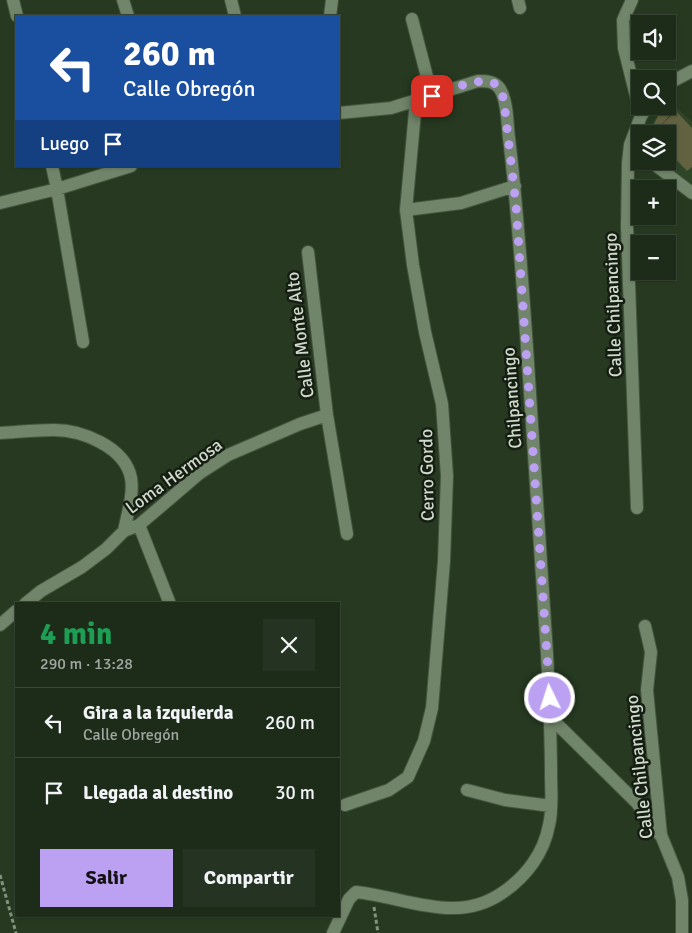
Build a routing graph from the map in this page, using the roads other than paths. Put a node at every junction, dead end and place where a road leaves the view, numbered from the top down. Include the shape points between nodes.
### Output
1 (12, 0) edge
2 (123, 0) edge
3 (232, 0) edge
4 (332, 0) edge
5 (632, 0) edge
6 (17, 15) edge
7 (128, 15) edge
8 (235, 15) edge
9 (330, 15) edge
10 (412, 19) dead end
11 (631, 70) edge
12 (692, 71) edge
13 (676, 79) edge
14 (432, 96) junction
15 (416, 102) junction
16 (340, 113) edge
17 (52, 167) edge
18 (129, 167) edge
19 (633, 170) edge
20 (662, 170) edge
21 (515, 186) junction
22 (57, 189) junction
23 (692, 193) edge
24 (0, 203) edge
25 (406, 210) junction
26 (308, 252) dead end
27 (83, 342) dead end
28 (327, 415) junction
29 (0, 433) edge
30 (637, 508) dead end
31 (139, 525) junction
32 (124, 531) junction
33 (347, 534) dead end
34 (28, 602) edge
35 (169, 602) edge
36 (15, 613) edge
37 (0, 625) edge
38 (645, 626) dead end
39 (551, 718) junction
40 (467, 790) dead end
41 (345, 805) dead end
42 (551, 806) junction
43 (661, 836) junction
44 (333, 933) edge
45 (682, 933) edge

1 - 6 street
2 - 7 street
3 - 8 street
4 - 9 street
5 - 11 street via 624,20 624,48
10 - 14 street
12 - 13 street
14 - 15 street
14 - 21 street, Chilpancingo via 478,81 491,82 500,88
15 - 16 street
15 - 25 street, Cerro Gordo
17 - 22 street
18 - 22 street
19 - 30 street, Calle Chilpancingo via 627,228
20 - 23 street
21 - 25 street via 461,202
21 - 39 street, Chilpancingo
22 - 24 street
22 - 27 street
25 - 41 street, Cerro Gordo via 425,332 442,404 447,476 432,708 424,741 408,777 389,790
26 - 28 street, Calle Monte Alto
28 - 31 street, Loma Hermosa via 228,455 200,473
28 - 33 street, Calle Monte Alto
29 - 32 street via 72,432 113,450 128,466 132,480
31 - 32 street, Loma Hermosa
31 - 35 street
32 - 34 street via 90,561
36 - 37 street
38 - 43 street, Calle Chilpancingo via 650,652 647,690
39 - 42 street
39 - 43 street via 637,803
40 - 42 street via 505,800
42 - 44 street via 543,848 526,873 502,894 480,904 448,909 356,892 349,899
43 - 45 street, Calle Chilpancingo via 678,877

